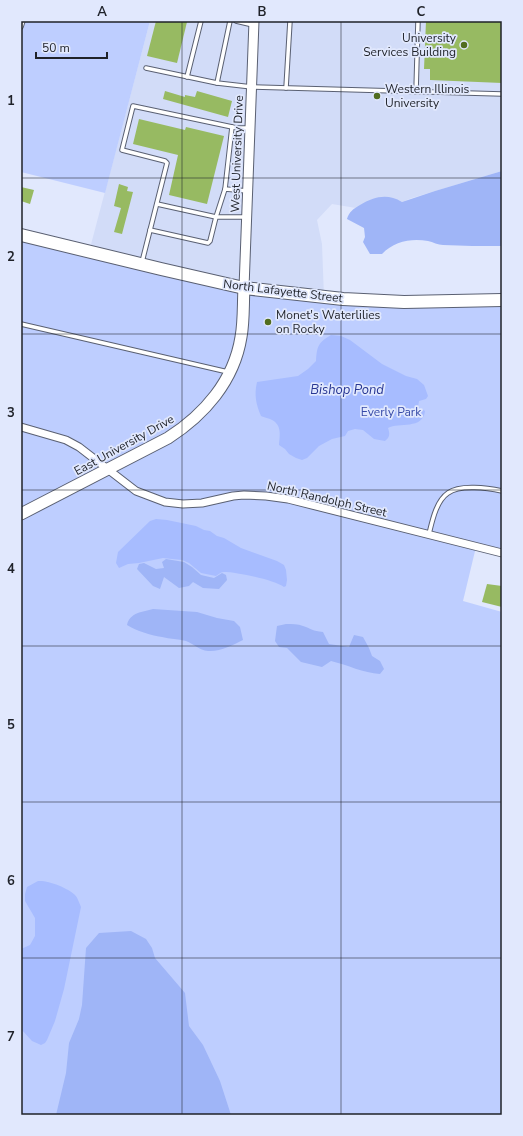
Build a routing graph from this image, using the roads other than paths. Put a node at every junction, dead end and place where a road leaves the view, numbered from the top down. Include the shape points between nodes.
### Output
1 (23, 21) edge
2 (201, 21) edge
3 (230, 21) edge
4 (236, 21) edge
5 (290, 21) edge
6 (418, 21) edge
7 (254, 23) edge
8 (21, 27) edge
9 (146, 68) dead end
10 (187, 77) junction
11 (217, 83) junction
12 (252, 87) junction
13 (286, 88) junction
14 (416, 92) junction
15 (502, 94) edge
16 (232, 127) junction
17 (250, 128) junction
18 (225, 189) junction
19 (248, 191) junction
20 (157, 204) junction
21 (216, 217) junction
22 (247, 217) junction
23 (150, 230) junction
24 (21, 236) edge
25 (141, 265) junction
26 (244, 288) junction
27 (502, 300) edge
28 (21, 324) edge
29 (230, 373) junction
30 (21, 427) edge
31 (108, 470) junction
32 (502, 491) edge
33 (21, 514) edge
34 (429, 534) junction
35 (502, 553) edge

1 - 8 lane
2 - 10 lane
3 - 11 lane
4 - 7 lane
5 - 13 lane
6 - 14 lane
7 - 12 street, West University Drive
9 - 10 lane
10 - 11 lane
11 - 12 lane
12 - 13 lane
12 - 17 street, West University Drive
13 - 14 lane
14 - 15 lane
16 - 17 lane
16 - 18 lane
16 - 20 lane via 133,106 122,150 167,163
17 - 19 street, West University Drive
18 - 19 lane
18 - 21 lane
19 - 22 street, West University Drive
20 - 21 lane
20 - 23 lane
21 - 22 lane
21 - 23 lane via 208,243
22 - 26 street, West University Drive
23 - 25 lane
24 - 25 highway, North Lafayette Street
25 - 26 highway, North Lafayette Street
26 - 27 highway, North Lafayette Street via 343,299 404,302
26 - 29 main road, East University Drive via 242,336
28 - 29 lane
29 - 31 main road, East University Drive via 213,399 188,424 168,438
30 - 31 street, North Randolph Street via 66,440
31 - 33 main road, East University Drive
31 - 34 street, North Randolph Street via 136,492 165,502 202,503 233,496 266,496 288,499
32 - 34 lane via 461,488 447,493 439,504
34 - 35 street, North Randolph Street

